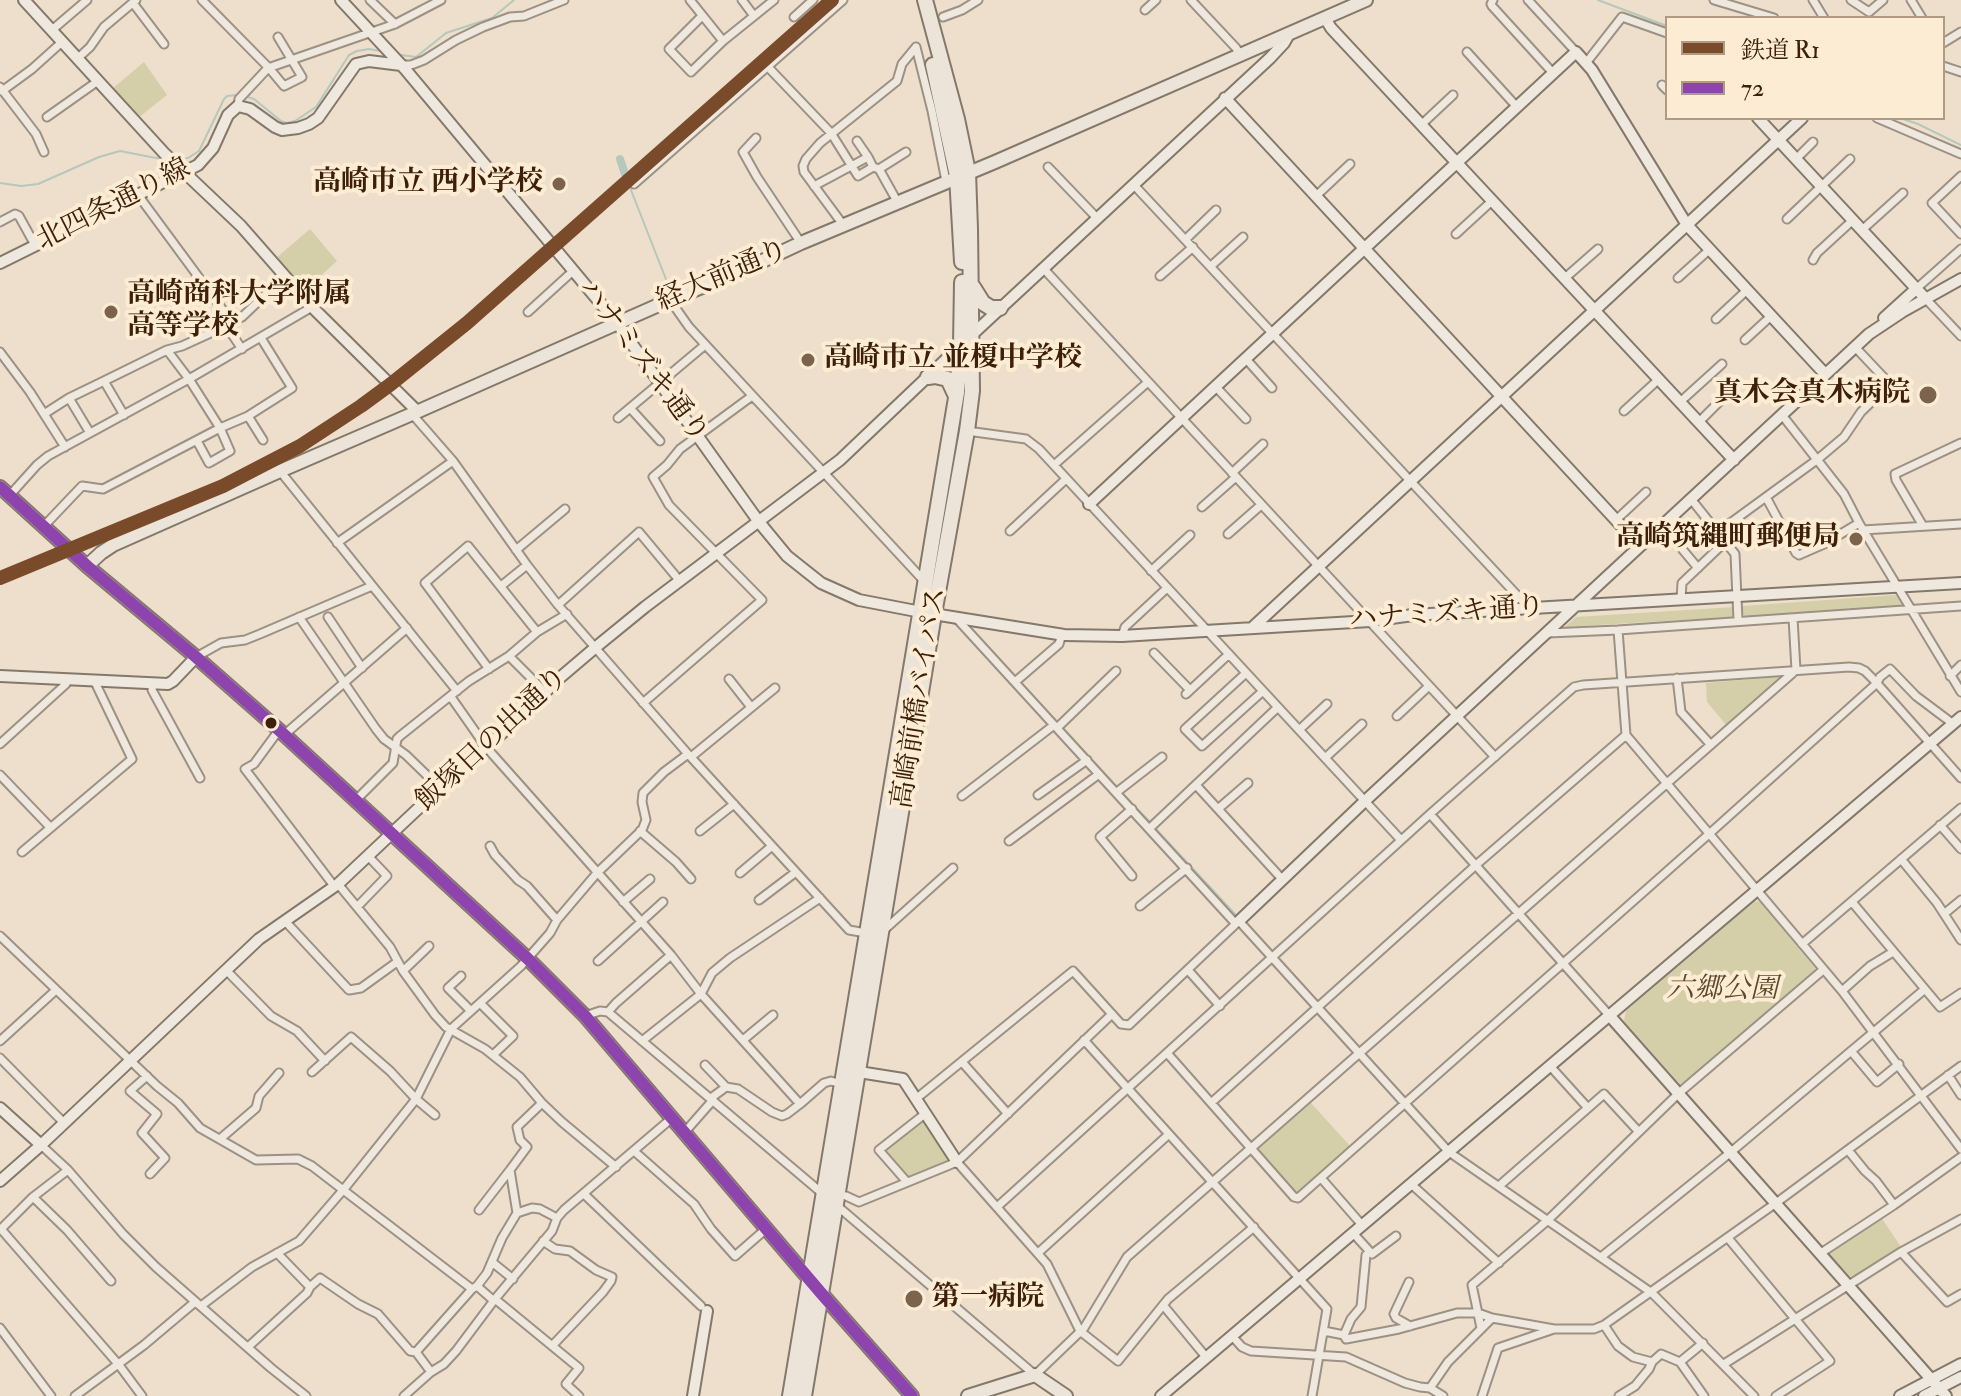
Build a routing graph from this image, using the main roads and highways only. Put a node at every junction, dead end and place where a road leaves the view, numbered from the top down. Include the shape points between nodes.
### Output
1 (915, 0) edge
2 (925, 0) edge
3 (1366, 0) edge
4 (957, 177) junction
5 (971, 283) junction
6 (1000, 308) road end
7 (966, 340) junction
8 (928, 377) road end
9 (956, 398) junction
10 (5, 491) edge
11 (87, 566) junction
12 (928, 613) junction
13 (809, 1278) junction
14 (821, 1293) junction
15 (790, 1396) edge
16 (804, 1396) edge
17 (912, 1396) edge
18 (968, 1396) edge
19 (1066, 1396) edge

1 - 4 highway, 高崎前橋バイパス
2 - 4 highway, 高崎前橋バイパス via 957,119
3 - 4 main road, 経大前通り
4 - 5 highway, 高崎前橋バイパス
4 - 7 highway, 高崎前橋バイパス
4 - 11 main road, 経大前通り via 113,545
5 - 6 highway via 983,303
5 - 7 highway, 高崎前橋バイパス
7 - 9 highway, 高崎前橋バイパス
7 - 12 highway, 高崎前橋バイパス via 972,391 967,431
8 - 9 highway via 948,379
9 - 12 highway, 高崎前橋バイパス via 926,584
10 - 11 main road
11 - 13 main road via 282,732 527,958 585,1016
12 - 13 highway, 高崎前橋バイパス via 866,933
12 - 14 highway, 高崎前橋バイパス via 841,1200
13 - 14 main road
13 - 15 highway, 高崎前橋バイパス
14 - 16 highway, 高崎前橋バイパス
14 - 17 main road
18 - 19 main road via 1035,1375

